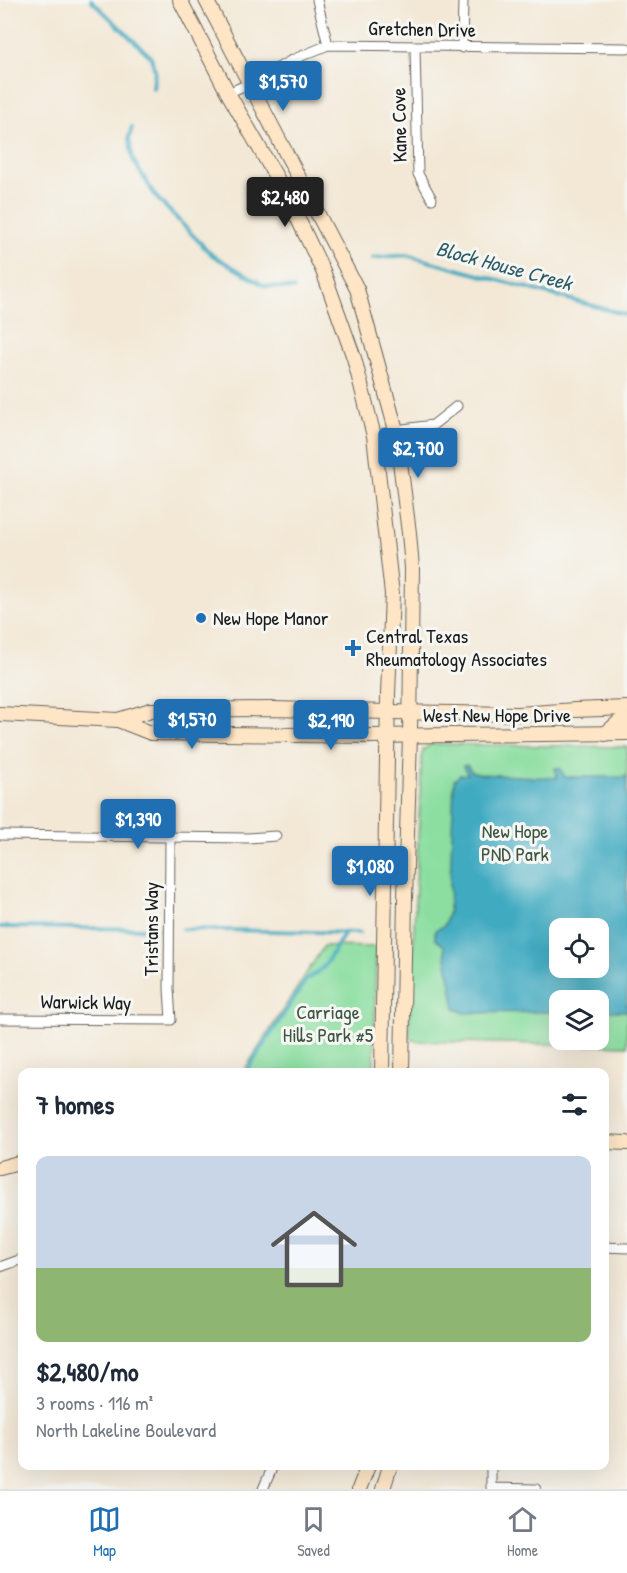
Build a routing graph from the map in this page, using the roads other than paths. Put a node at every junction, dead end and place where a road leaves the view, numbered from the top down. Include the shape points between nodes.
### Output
1 (180, 0) edge
2 (206, 0) edge
3 (317, 0) edge
4 (463, 0) edge
5 (328, 45) junction
6 (415, 47) junction
7 (462, 48) junction
8 (627, 48) edge
9 (250, 83) junction
10 (228, 93) junction
11 (432, 199) dead end
12 (458, 406) dead end
13 (396, 430) junction
14 (374, 436) junction
15 (627, 708) edge
16 (388, 712) junction
17 (410, 712) junction
18 (0, 714) edge
19 (118, 720) junction
20 (627, 721) edge
21 (604, 734) junction
22 (627, 734) edge
23 (388, 736) junction
24 (410, 736) junction
25 (0, 835) edge
26 (170, 837) junction
27 (276, 837) dead end
28 (0, 1019) edge
29 (171, 1020) joint
30 (382, 1068) edge
31 (402, 1068) edge
32 (609, 1142) edge
33 (627, 1143) edge
34 (18, 1163) edge
35 (0, 1168) edge
36 (609, 1247) edge
37 (627, 1248) edge
38 (18, 1260) edge
39 (0, 1267) edge
40 (271, 1470) edge
41 (366, 1470) edge
42 (389, 1470) edge
43 (491, 1470) edge
44 (491, 1488) edge
45 (263, 1489) edge
46 (359, 1489) edge
47 (383, 1489) edge
48 (536, 1489) edge

1 - 10 main road
2 - 9 main road
3 - 5 street
4 - 7 street
5 - 6 street, Gretchen Drive
5 - 9 street, Gretchen Drive
6 - 7 street, Gretchen Drive
6 - 11 street, Kane Cove via 418,174
7 - 8 street, Gretchen Drive
9 - 10 street, Gretchen Drive
9 - 13 main road via 357,289
10 - 14 main road via 287,196 323,271 354,357
12 - 13 street via 433,424
13 - 14 street
13 - 17 main road via 412,568
14 - 16 main road via 392,594
15 - 17 main road, West New Hope Drive via 518,714
16 - 17 main road, West New Hope Drive
16 - 19 main road, West New Hope Drive via 151,710
16 - 23 main road
17 - 24 main road
18 - 19 main road, West New Hope Drive
19 - 23 main road, West New Hope Drive via 151,733
20 - 21 main road via 620,721
21 - 22 main road, West New Hope Drive
21 - 24 main road, West New Hope Drive
23 - 24 main road, West New Hope Drive
23 - 30 main road
24 - 31 main road
25 - 26 street
26 - 27 street
26 - 29 street, Tristans Way
28 - 29 street, Warwick Way
32 - 33 main road
34 - 35 main road
36 - 37 street
38 - 39 street
40 - 45 street
41 - 46 main road
42 - 47 main road
43 - 44 street
44 - 48 street

